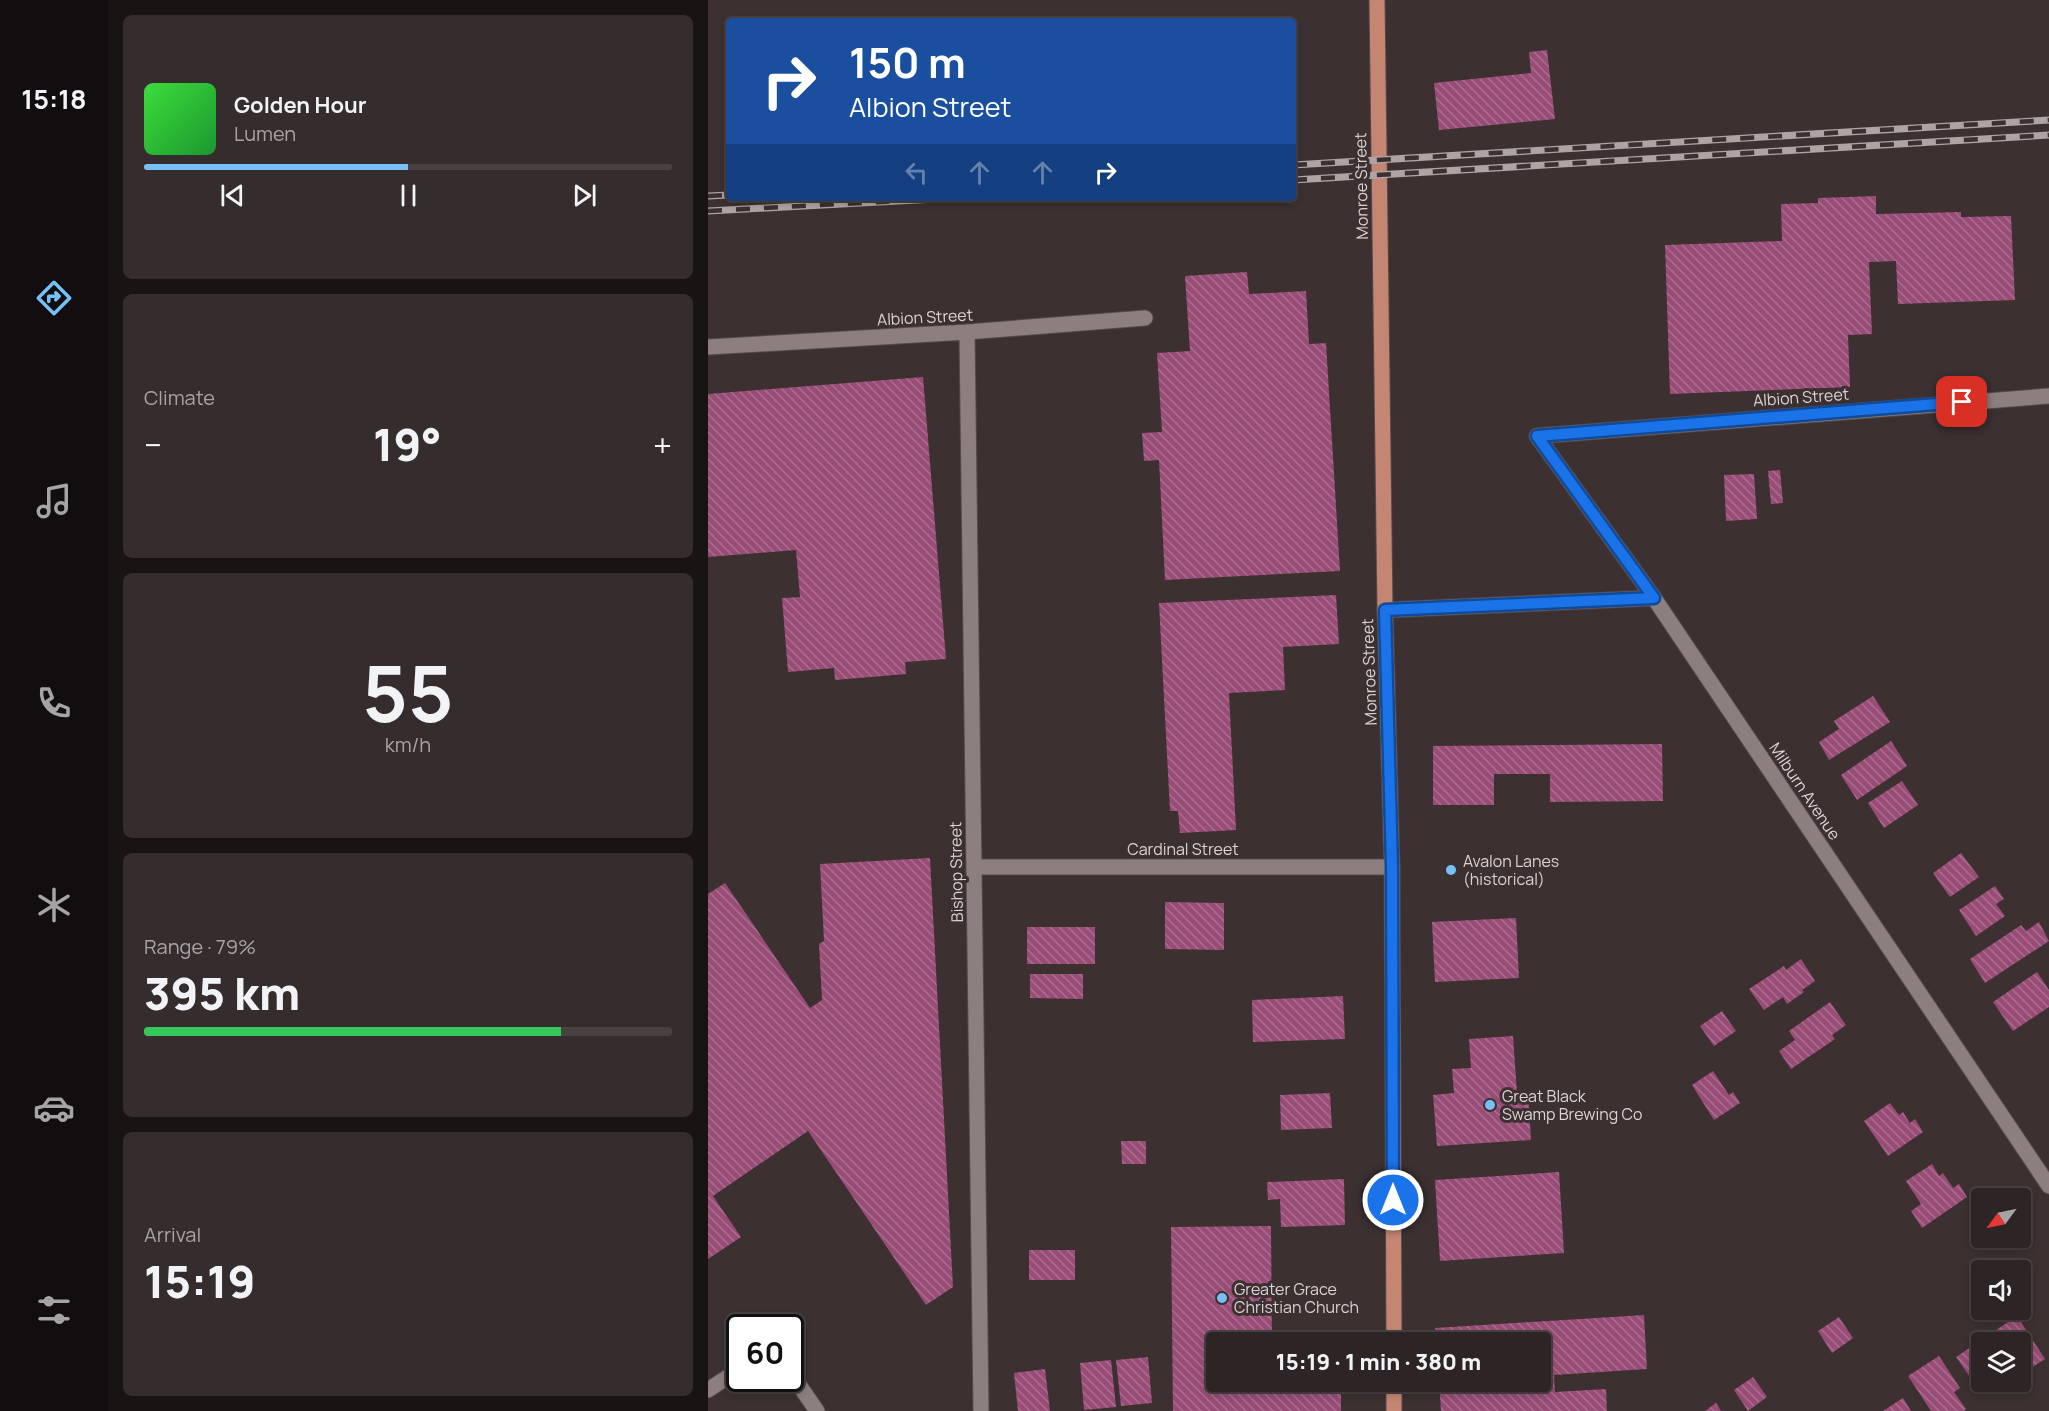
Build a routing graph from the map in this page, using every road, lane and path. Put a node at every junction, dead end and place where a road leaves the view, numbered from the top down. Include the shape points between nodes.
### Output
1 (1377, 0) edge
2 (1145, 318) dead end
3 (967, 332) junction
4 (708, 347) edge
5 (2049, 396) edge
6 (1557, 434) joint
7 (1654, 598) junction
8 (1385, 610) junction
9 (974, 867) junction
10 (1392, 867) junction
11 (2049, 1186) edge
12 (1394, 1332) edge
13 (726, 1378) edge
14 (708, 1390) edge
15 (804, 1392) edge
16 (1394, 1392) edge
17 (817, 1411) edge
18 (981, 1411) edge
19 (1394, 1411) edge

1 - 8 main road, Monroe Street
2 - 3 street, Albion Street
3 - 4 street, Albion Street
3 - 9 street, Bishop Street
5 - 6 street, Albion Street
6 - 7 street, Milburn Avenue via 1537,436
7 - 8 street
7 - 11 street, Milburn Avenue
8 - 10 main road, Monroe Street
9 - 10 street, Cardinal Street
9 - 18 street, Bishop Street
10 - 12 main road, Monroe Street
13 - 14 street
15 - 17 street
16 - 19 main road

